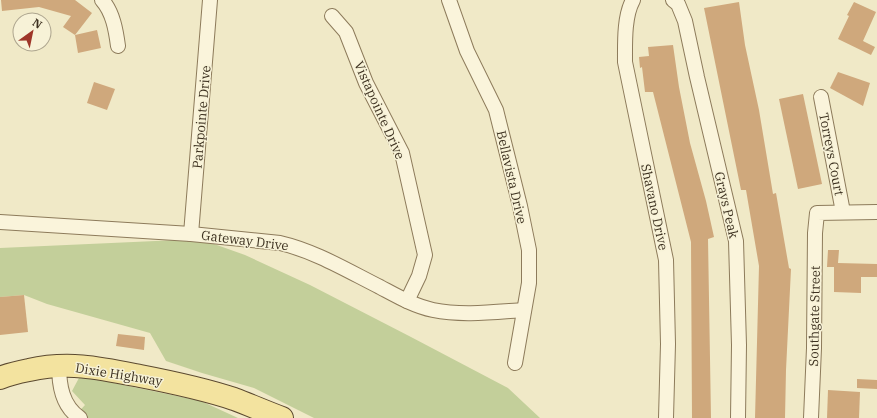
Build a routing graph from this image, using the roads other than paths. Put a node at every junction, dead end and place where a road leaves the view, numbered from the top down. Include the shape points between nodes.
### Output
1 (102, 0) edge
2 (210, 0) edge
3 (449, 0) edge
4 (633, 0) edge
5 (672, 0) edge
6 (332, 16) dead end
7 (118, 46) dead end
8 (821, 96) dead end
9 (843, 212) junction
10 (877, 212) edge
11 (0, 222) edge
12 (191, 234) junction
13 (407, 301) junction
14 (524, 310) junction
15 (516, 363) dead end
16 (60, 365) junction
17 (0, 378) edge
18 (80, 418) edge
19 (282, 418) edge
20 (666, 418) edge
21 (738, 418) edge
22 (811, 418) edge

1 - 7 street via 107,5
2 - 12 street, Parkpointe Drive
3 - 14 street, Bellavista Drive via 467,51 496,110 509,161 529,250
4 - 20 street, Shavano Drive via 626,32 625,62 666,260
5 - 21 street, Grays Peak via 678,4 686,21 736,241
6 - 13 street, Vistapointe Drive via 346,32 366,83 402,153 425,255 419,276
8 - 9 street, Torreys Court
9 - 10 street
9 - 22 street, Southgate Street via 817,213
11 - 12 street, Gateway Drive
12 - 13 street, Gateway Drive via 263,240 294,246
13 - 14 street, Gateway Drive via 433,310 455,312
14 - 15 street, Bellavista Drive
16 - 17 main road, Dixie Highway via 16,372
16 - 18 street via 59,382 65,401 70,410
16 - 19 main road, Dixie Highway via 98,367 169,382 233,399

